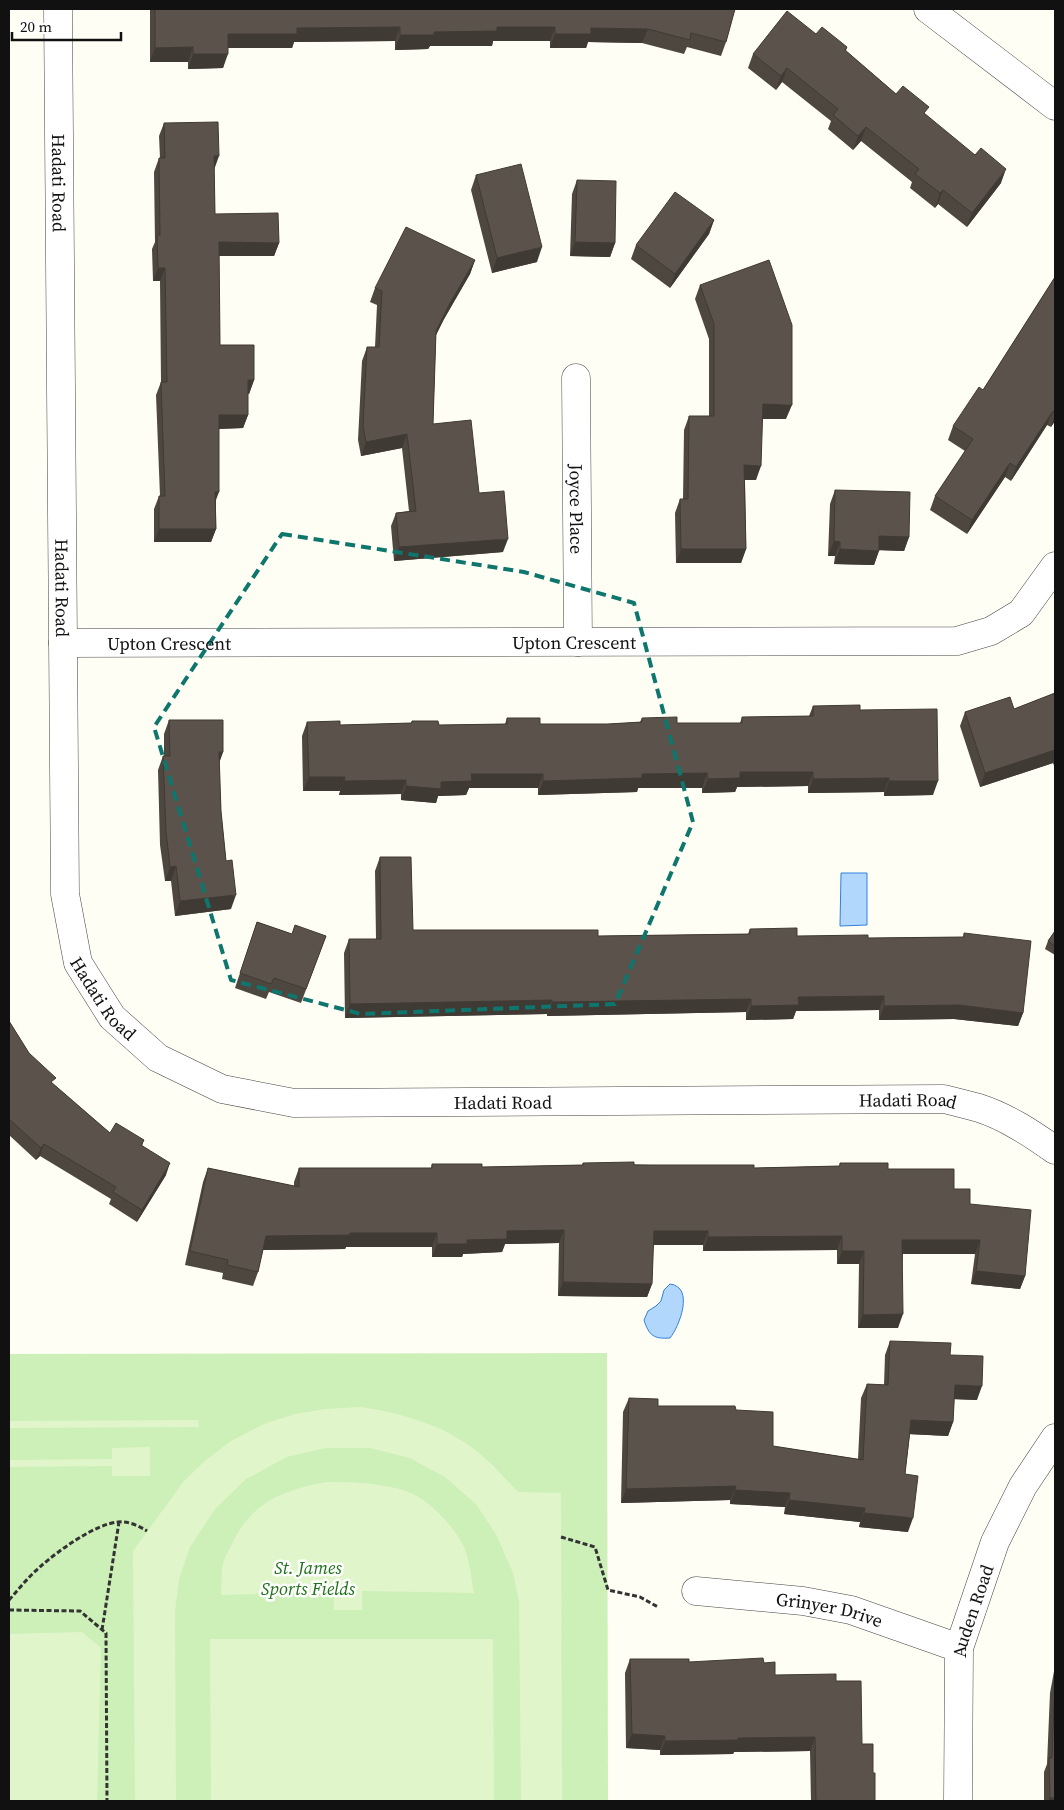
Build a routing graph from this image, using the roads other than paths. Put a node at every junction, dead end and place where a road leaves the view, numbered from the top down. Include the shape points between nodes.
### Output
1 (58, 9) edge
2 (928, 9) edge
3 (1055, 106) edge
4 (576, 378) dead end
5 (1055, 566) edge
6 (63, 642) junction
7 (578, 642) junction
8 (1055, 1150) edge
9 (1055, 1438) edge
10 (696, 1591) dead end
11 (959, 1648) junction
12 (958, 1801) edge

1 - 6 street, Hadati Road
2 - 3 street
4 - 7 street, Joyce Place
5 - 7 street, Upton Crescent via 1021,613 991,631 957,641
6 - 7 street, Upton Crescent
6 - 8 street, Hadati Road via 65,894 78,963 112,1017 158,1058 222,1089 294,1103 944,1100 981,1108 1024,1129
9 - 11 street, Auden Road via 1023,1486 996,1542
10 - 11 street, Grinyer Drive via 803,1601 851,1610
11 - 12 street, Auden Road

